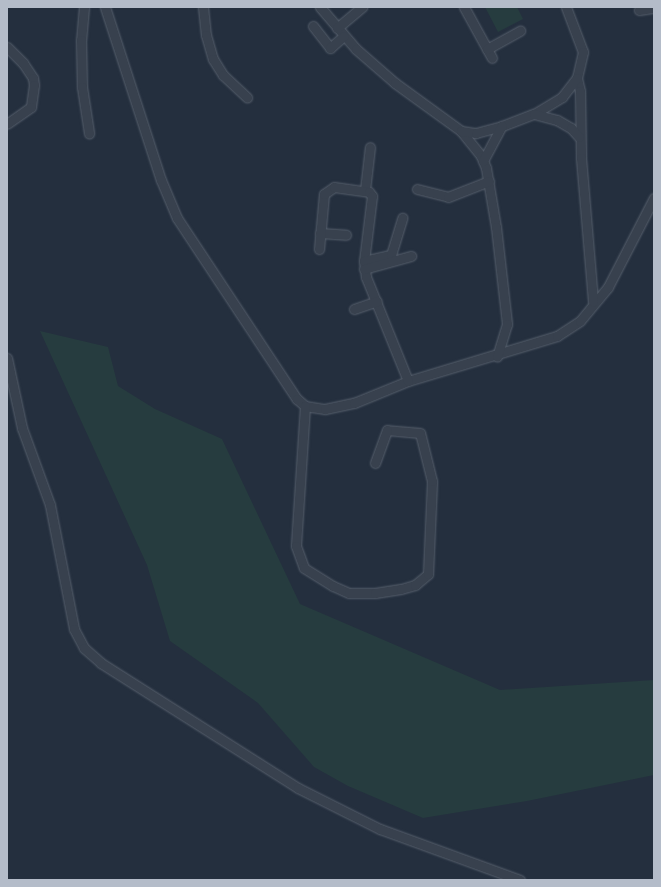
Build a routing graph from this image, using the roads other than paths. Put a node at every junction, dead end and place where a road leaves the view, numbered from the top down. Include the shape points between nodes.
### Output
1 (84, 7) edge
2 (105, 7) edge
3 (203, 7) edge
4 (320, 7) edge
5 (362, 7) edge
6 (464, 7) edge
7 (566, 7) edge
8 (654, 8) edge
9 (639, 10) dead end
10 (314, 26) dead end
11 (337, 28) junction
12 (520, 31) dead end
13 (344, 36) junction
14 (7, 47) edge
15 (487, 49) junction
16 (492, 58) dead end
17 (577, 78) junction
18 (247, 97) dead end
19 (534, 114) junction
20 (7, 124) edge
21 (502, 126) junction
22 (461, 131) junction
23 (90, 133) dead end
24 (579, 137) junction
25 (370, 147) dead end
26 (483, 161) junction
27 (489, 181) junction
28 (416, 189) dead end
29 (365, 190) junction
30 (654, 198) edge
31 (402, 218) dead end
32 (320, 233) junction
33 (346, 235) dead end
34 (319, 249) dead end
35 (411, 256) dead end
36 (364, 265) junction
37 (377, 301) junction
38 (593, 302) junction
39 (354, 309) dead end
40 (497, 356) junction
41 (7, 358) edge
42 (408, 381) junction
43 (305, 406) junction
44 (375, 463) dead end
45 (520, 880) edge

1 - 23 street via 81,40 82,87
2 - 43 street via 161,180 178,218 297,399
3 - 18 street via 206,35 213,59 223,75
4 - 11 street
5 - 11 street
6 - 15 street
7 - 17 street via 583,52
8 - 9 street
10 - 13 street via 330,48
11 - 13 street
12 - 15 street
13 - 22 street via 395,83
14 - 20 street via 33,78 34,85 31,107
15 - 16 street
17 - 19 street via 562,97
17 - 24 street via 580,92
19 - 21 street
19 - 24 street via 557,120 571,128
21 - 22 street via 476,133
21 - 26 street
22 - 26 street
24 - 38 street
25 - 29 street
26 - 27 street
27 - 28 street via 448,196
27 - 40 street via 507,324
29 - 32 street via 334,187 324,194
29 - 36 street via 372,196
30 - 38 street via 608,287
31 - 36 street via 391,255
32 - 33 street
32 - 34 street
35 - 36 street
36 - 37 street
37 - 39 street
37 - 42 street
38 - 40 street via 580,321 557,336
40 - 42 street
41 - 45 street via 22,428 50,505 74,629 84,648 101,663 298,788 380,830
42 - 43 street via 338,407 325,409
43 - 44 street via 296,546 304,568 349,593 401,589 416,585 428,574 432,481 420,432 387,430

